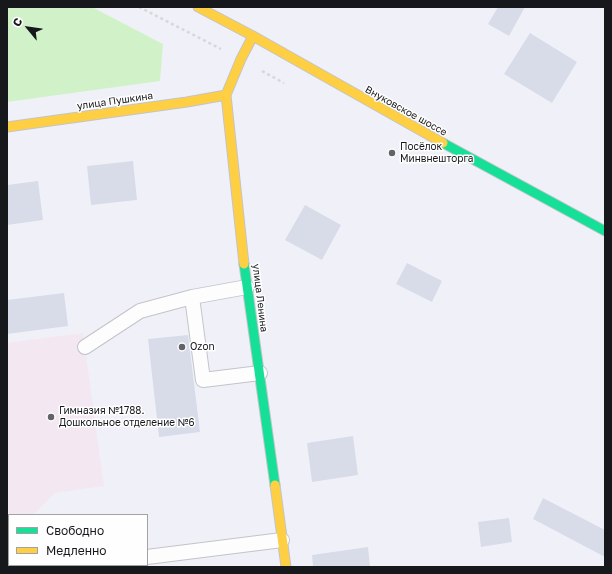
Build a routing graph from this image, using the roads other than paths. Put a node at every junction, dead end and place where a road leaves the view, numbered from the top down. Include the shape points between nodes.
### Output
1 (198, 7) edge
2 (253, 36) junction
3 (226, 95) junction
4 (7, 127) edge
5 (605, 231) edge
6 (248, 287) junction
7 (192, 297) junction
8 (85, 347) dead end
9 (260, 373) junction
10 (282, 540) junction
11 (148, 557) edge
12 (286, 567) edge

1 - 2 street, Внуковское шоссе
2 - 3 street, улица Ленина
2 - 5 street, Внуковское шоссе via 402,121
3 - 4 street, улица Пушкина
3 - 6 street, улица Ленина
6 - 7 lane
6 - 9 street, улица Ленина
7 - 8 lane via 140,311
7 - 9 lane via 203,380
9 - 10 street, улица Ленина
10 - 11 lane
10 - 12 street, улица Ленина

